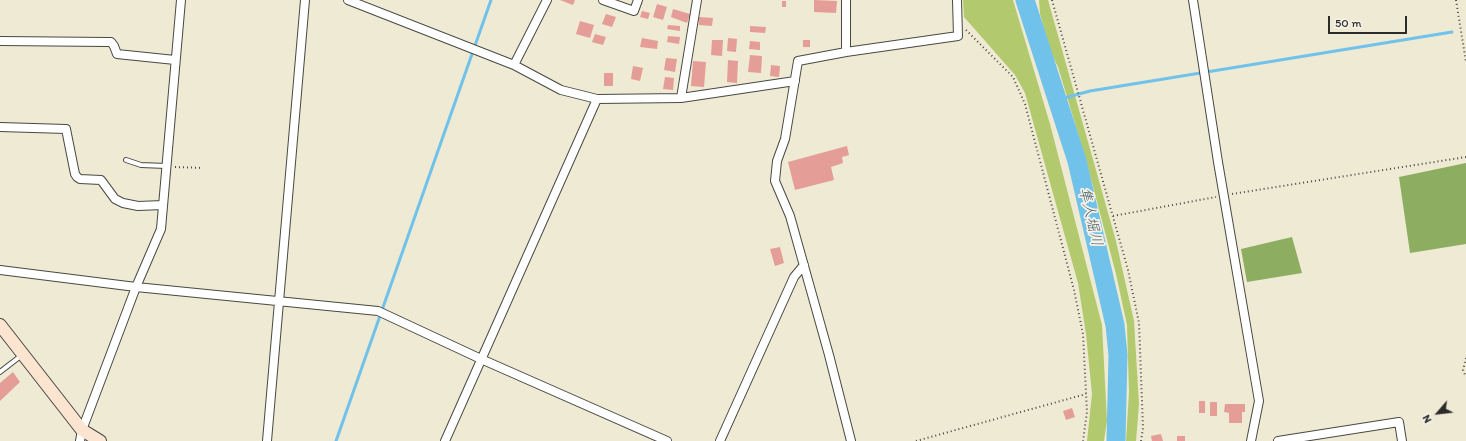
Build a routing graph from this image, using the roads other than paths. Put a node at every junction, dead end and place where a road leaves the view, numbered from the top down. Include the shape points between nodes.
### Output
1 (181, 0) edge
2 (305, 0) edge
3 (348, 0) edge
4 (547, 0) edge
5 (603, 0) edge
6 (638, 0) edge
7 (697, 0) edge
8 (846, 0) edge
9 (957, 0) edge
10 (1192, 0) edge
11 (0, 41) edge
12 (846, 52) junction
13 (175, 60) junction
14 (514, 65) junction
15 (795, 81) junction
16 (681, 98) junction
17 (597, 99) junction
18 (0, 127) edge
19 (126, 160) dead end
20 (166, 166) junction
21 (163, 206) junction
22 (804, 265) junction
23 (0, 270) edge
24 (136, 287) junction
25 (278, 301) junction
26 (0, 324) edge
27 (23, 354) junction
28 (481, 359) junction
29 (0, 372) edge
30 (81, 435) edge
31 (100, 441) edge
32 (267, 441) edge
33 (445, 441) edge
34 (667, 441) edge
35 (720, 441) edge
36 (851, 441) edge
37 (1251, 441) edge
38 (1278, 441) edge
39 (1402, 441) edge

1 - 13 street
2 - 25 street
3 - 14 street
4 - 14 street
5 - 6 street via 634,11
7 - 16 street
8 - 12 street
9 - 12 street via 958,36
10 - 37 street via 1260,401
11 - 13 street via 111,42 116,54
12 - 15 street via 798,61
13 - 20 street
14 - 17 street via 561,90
15 - 16 street
15 - 22 street via 775,181 790,216
16 - 17 street
17 - 28 street
18 - 21 street via 66,129 77,177 101,180 115,199 123,203
19 - 20 lane via 141,165
20 - 21 street
21 - 24 street via 161,228
22 - 35 street via 794,277
22 - 36 street
23 - 24 street
24 - 25 street
24 - 30 street
25 - 28 street via 378,311
25 - 32 street
26 - 27 street
27 - 29 lane
27 - 30 street
28 - 33 street
28 - 34 street
30 - 31 street
38 - 39 street via 1399,422

